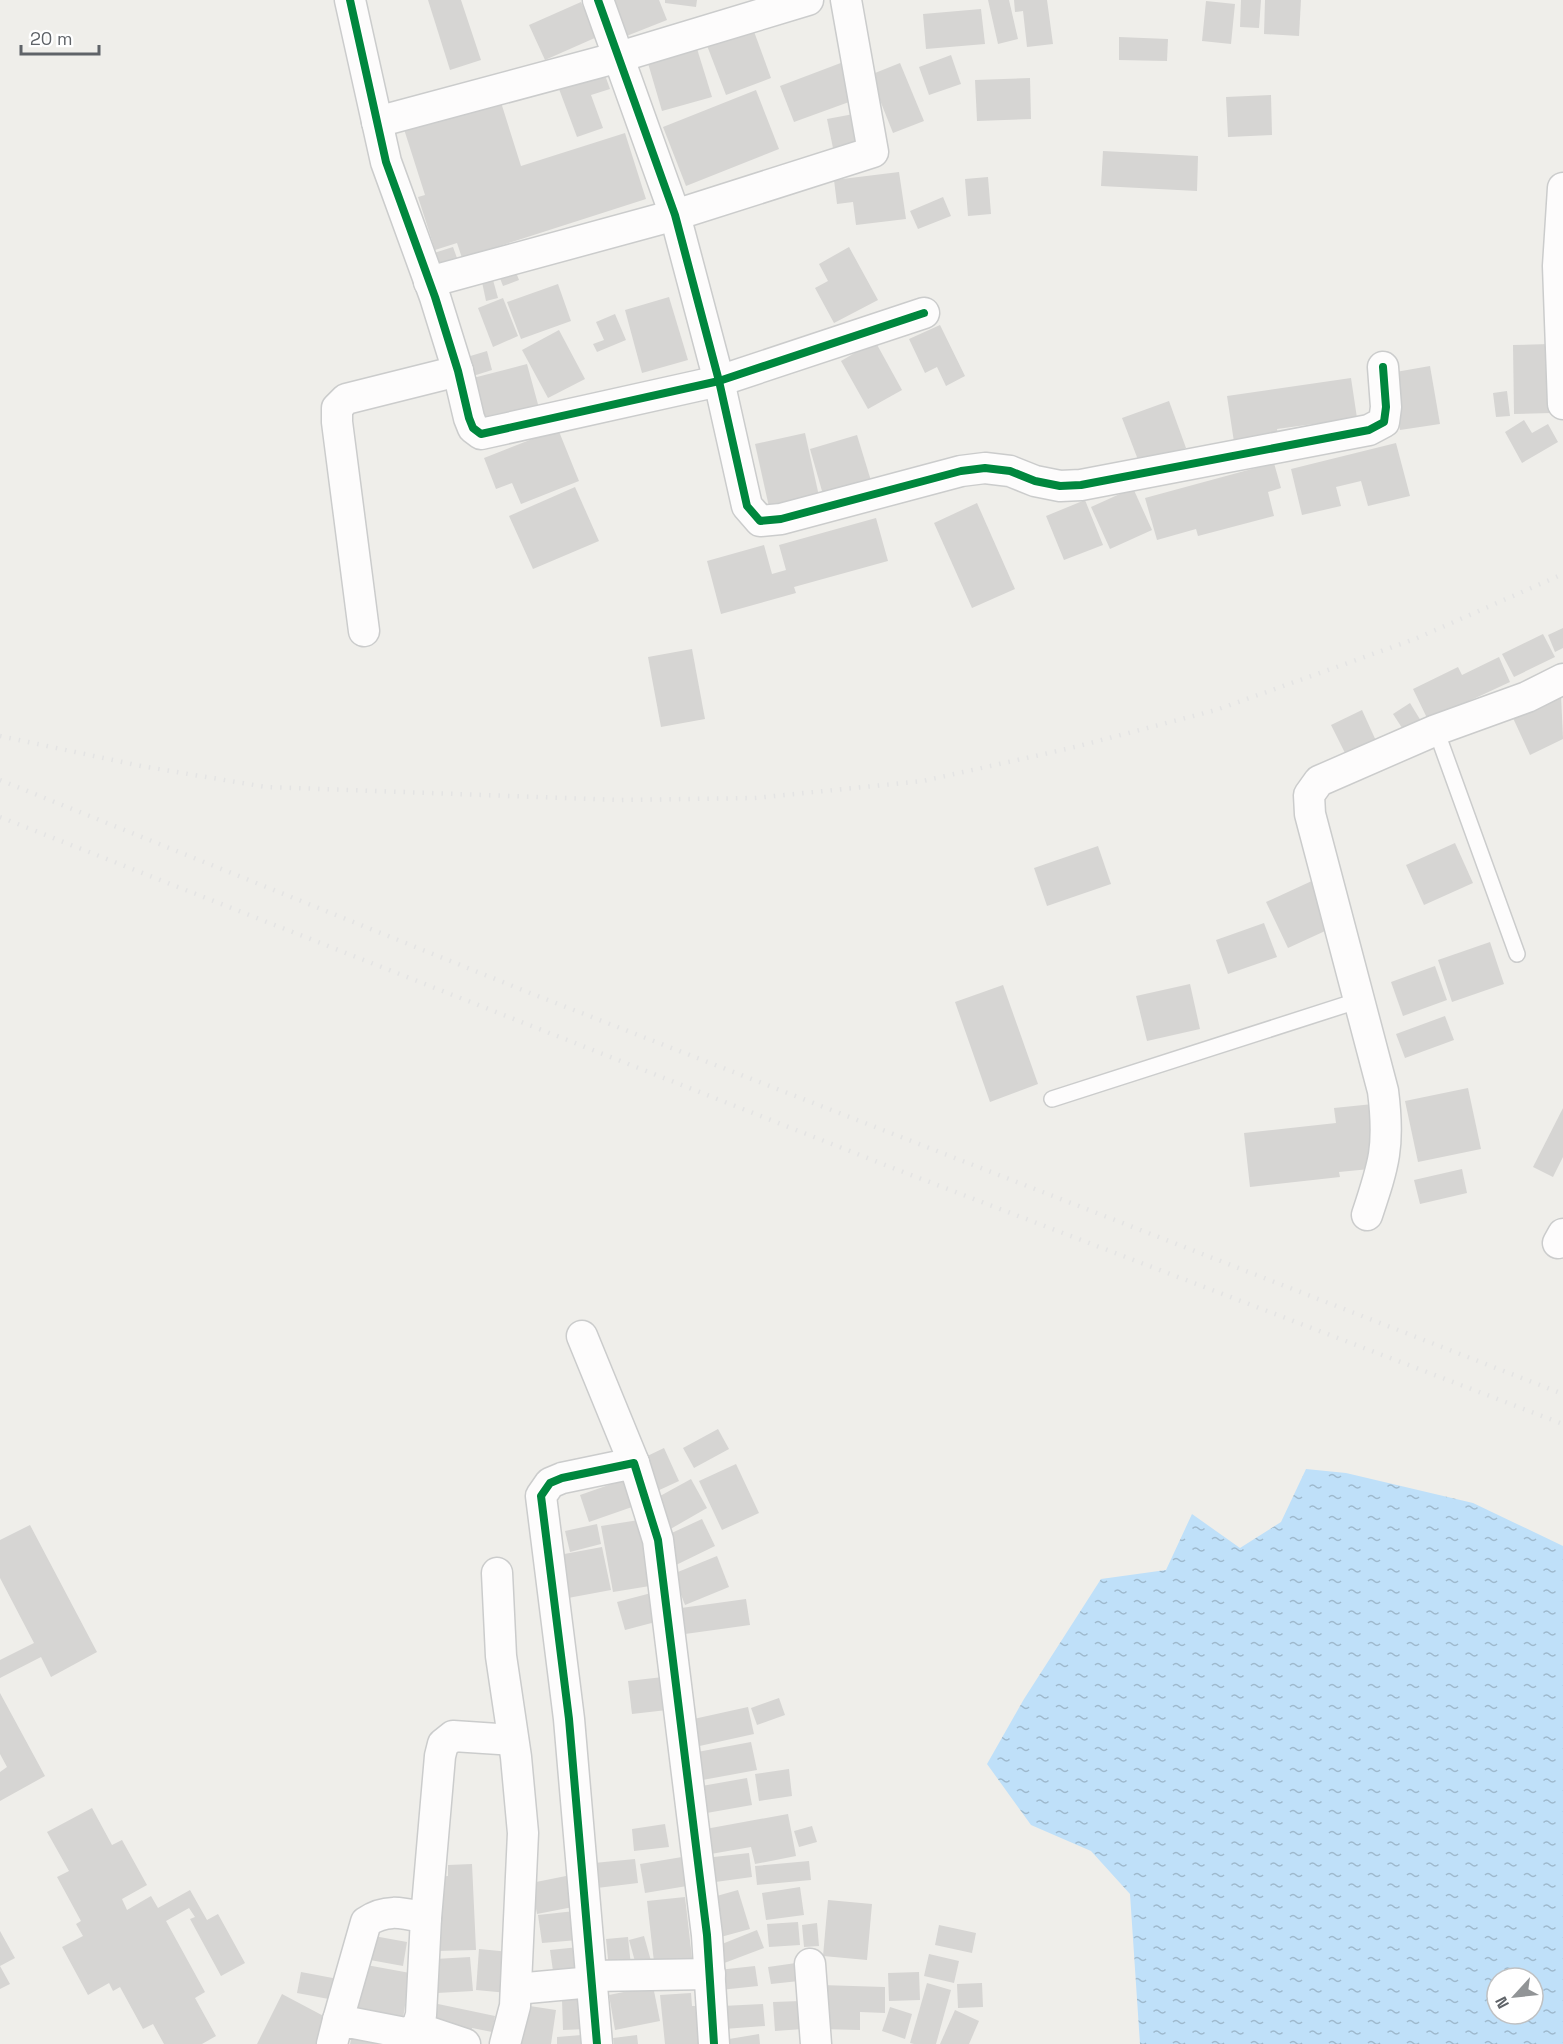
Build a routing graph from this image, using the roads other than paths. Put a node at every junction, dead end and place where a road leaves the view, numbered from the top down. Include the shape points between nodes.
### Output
1 (350, 0) edge
2 (598, 0) edge
3 (808, 0) edge
4 (846, 0) edge
5 (619, 57) junction
6 (377, 122) junction
7 (1563, 188) edge
8 (1563, 202) edge
9 (675, 215) junction
10 (1561, 266) edge
11 (429, 282) junction
12 (924, 313) dead end
13 (1383, 367) dead end
14 (458, 371) junction
15 (719, 381) junction
16 (1563, 404) edge
17 (364, 631) dead end
18 (1563, 679) edge
19 (1436, 730) junction
20 (1517, 954) dead end
21 (1360, 1000) junction
22 (1052, 1099) dead end
23 (1367, 1215) dead end
24 (582, 1336) dead end
25 (634, 1463) junction
26 (497, 1573) dead end
27 (513, 1740) junction
28 (426, 1918) junction
29 (810, 1964) dead end
30 (710, 1974) junction
31 (592, 1979) junction
32 (516, 1989) junction
33 (417, 2028) junction
34 (335, 2032) edge
35 (465, 2044) edge
36 (505, 2044) edge
37 (597, 2044) edge
38 (714, 2044) edge
39 (816, 2044) edge

1 - 6 street
2 - 5 street
3 - 5 street
4 - 9 street via 873,152
5 - 6 street
5 - 9 street
6 - 11 street via 386,162
7 - 8 street
8 - 10 street
9 - 11 street
9 - 15 street
10 - 16 street
11 - 14 street
12 - 15 street
13 - 15 street via 1384,422 1369,430 1082,485 1060,486 993,469 961,471 781,519 760,521 747,506
14 - 15 street via 473,429 481,434
14 - 17 street via 346,399 337,408
18 - 19 street via 1527,697
19 - 20 lane
19 - 21 street via 1319,781 1309,795 1310,814
21 - 22 lane
21 - 23 street via 1388,1127 1385,1160
24 - 25 street
25 - 30 street via 658,1540
25 - 31 street via 562,1478 550,1483 542,1496 569,1719
26 - 27 street via 501,1656
27 - 28 street via 453,1736 443,1744
27 - 32 street via 523,1833
28 - 33 street
28 - 34 street via 391,1911 376,1914 366,1922
29 - 39 street
30 - 31 street
30 - 38 street
31 - 32 street
31 - 37 street
32 - 36 street
33 - 34 street via 405,2033
33 - 35 street

